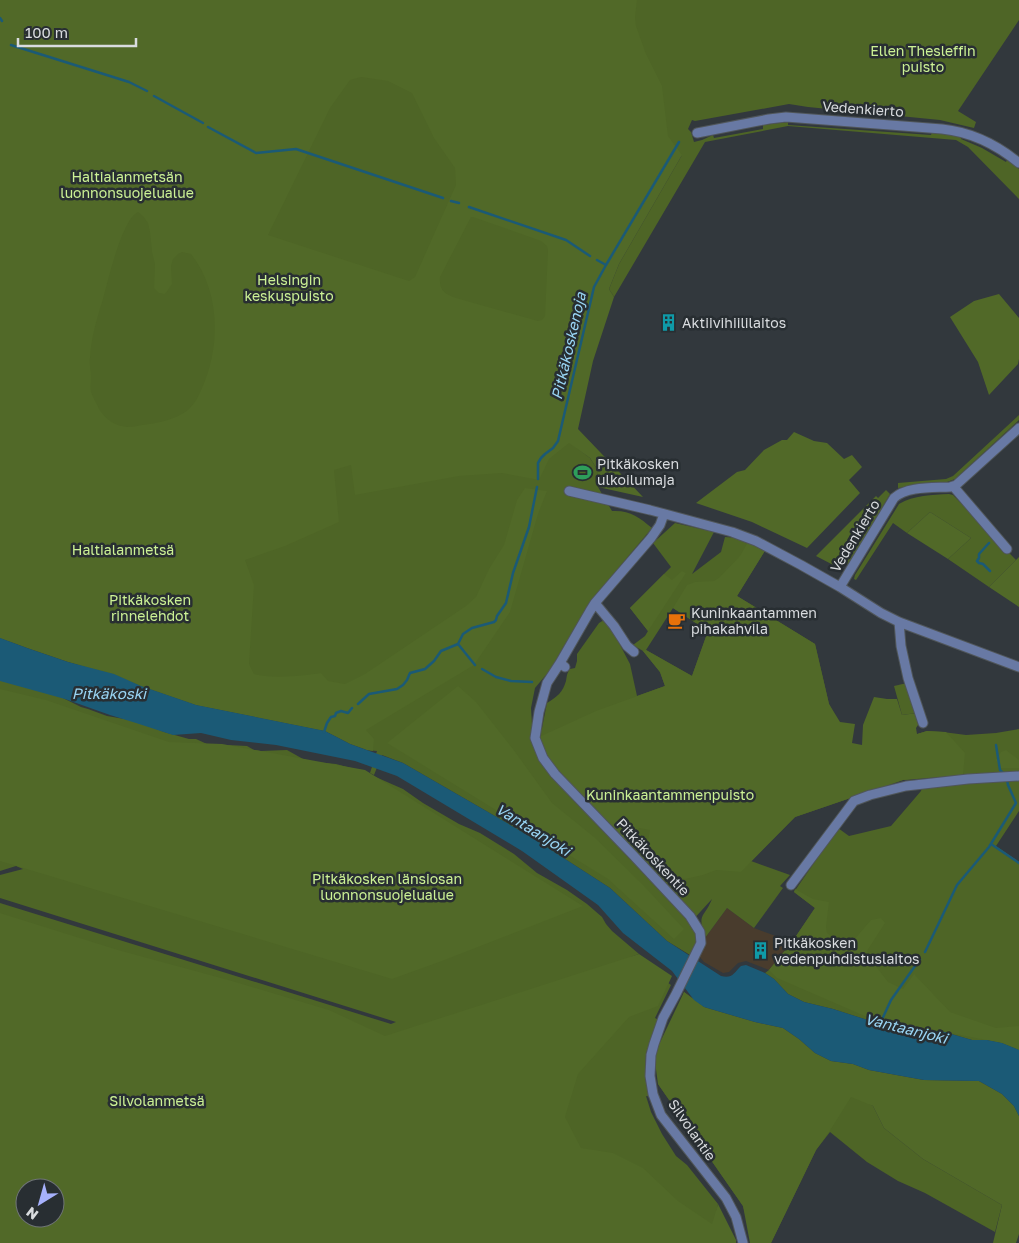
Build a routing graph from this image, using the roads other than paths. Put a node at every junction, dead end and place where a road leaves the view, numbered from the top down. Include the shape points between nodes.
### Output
1 (698, 133) dead end
2 (1019, 163) edge
3 (1019, 428) edge
4 (953, 486) junction
5 (569, 491) dead end
6 (664, 514) junction
7 (1007, 549) dead end
8 (840, 588) junction
9 (595, 603) junction
10 (899, 622) junction
11 (634, 652) dead end
12 (1019, 667) edge
13 (925, 725) dead end
14 (1019, 776) edge
15 (791, 885) dead end
16 (690, 916) joint
17 (743, 1243) edge

1 - 2 street, Vedenkierto via 786,117 975,132
3 - 4 street
4 - 7 street
4 - 8 street, Vedenkierto via 908,490 894,498
5 - 6 street
6 - 8 street via 756,541
6 - 9 street, Pitkäkoskentie via 651,538
8 - 10 street
9 - 11 street
9 - 16 street, Pitkäkoskentie via 562,665 547,683 535,738 543,758 555,774
10 - 12 street
10 - 13 street via 908,678
14 - 15 street via 906,786 854,801
16 - 17 street, Silvolantie via 700,932 701,943 663,1018 651,1055 650,1076 661,1115 726,1198 736,1217

